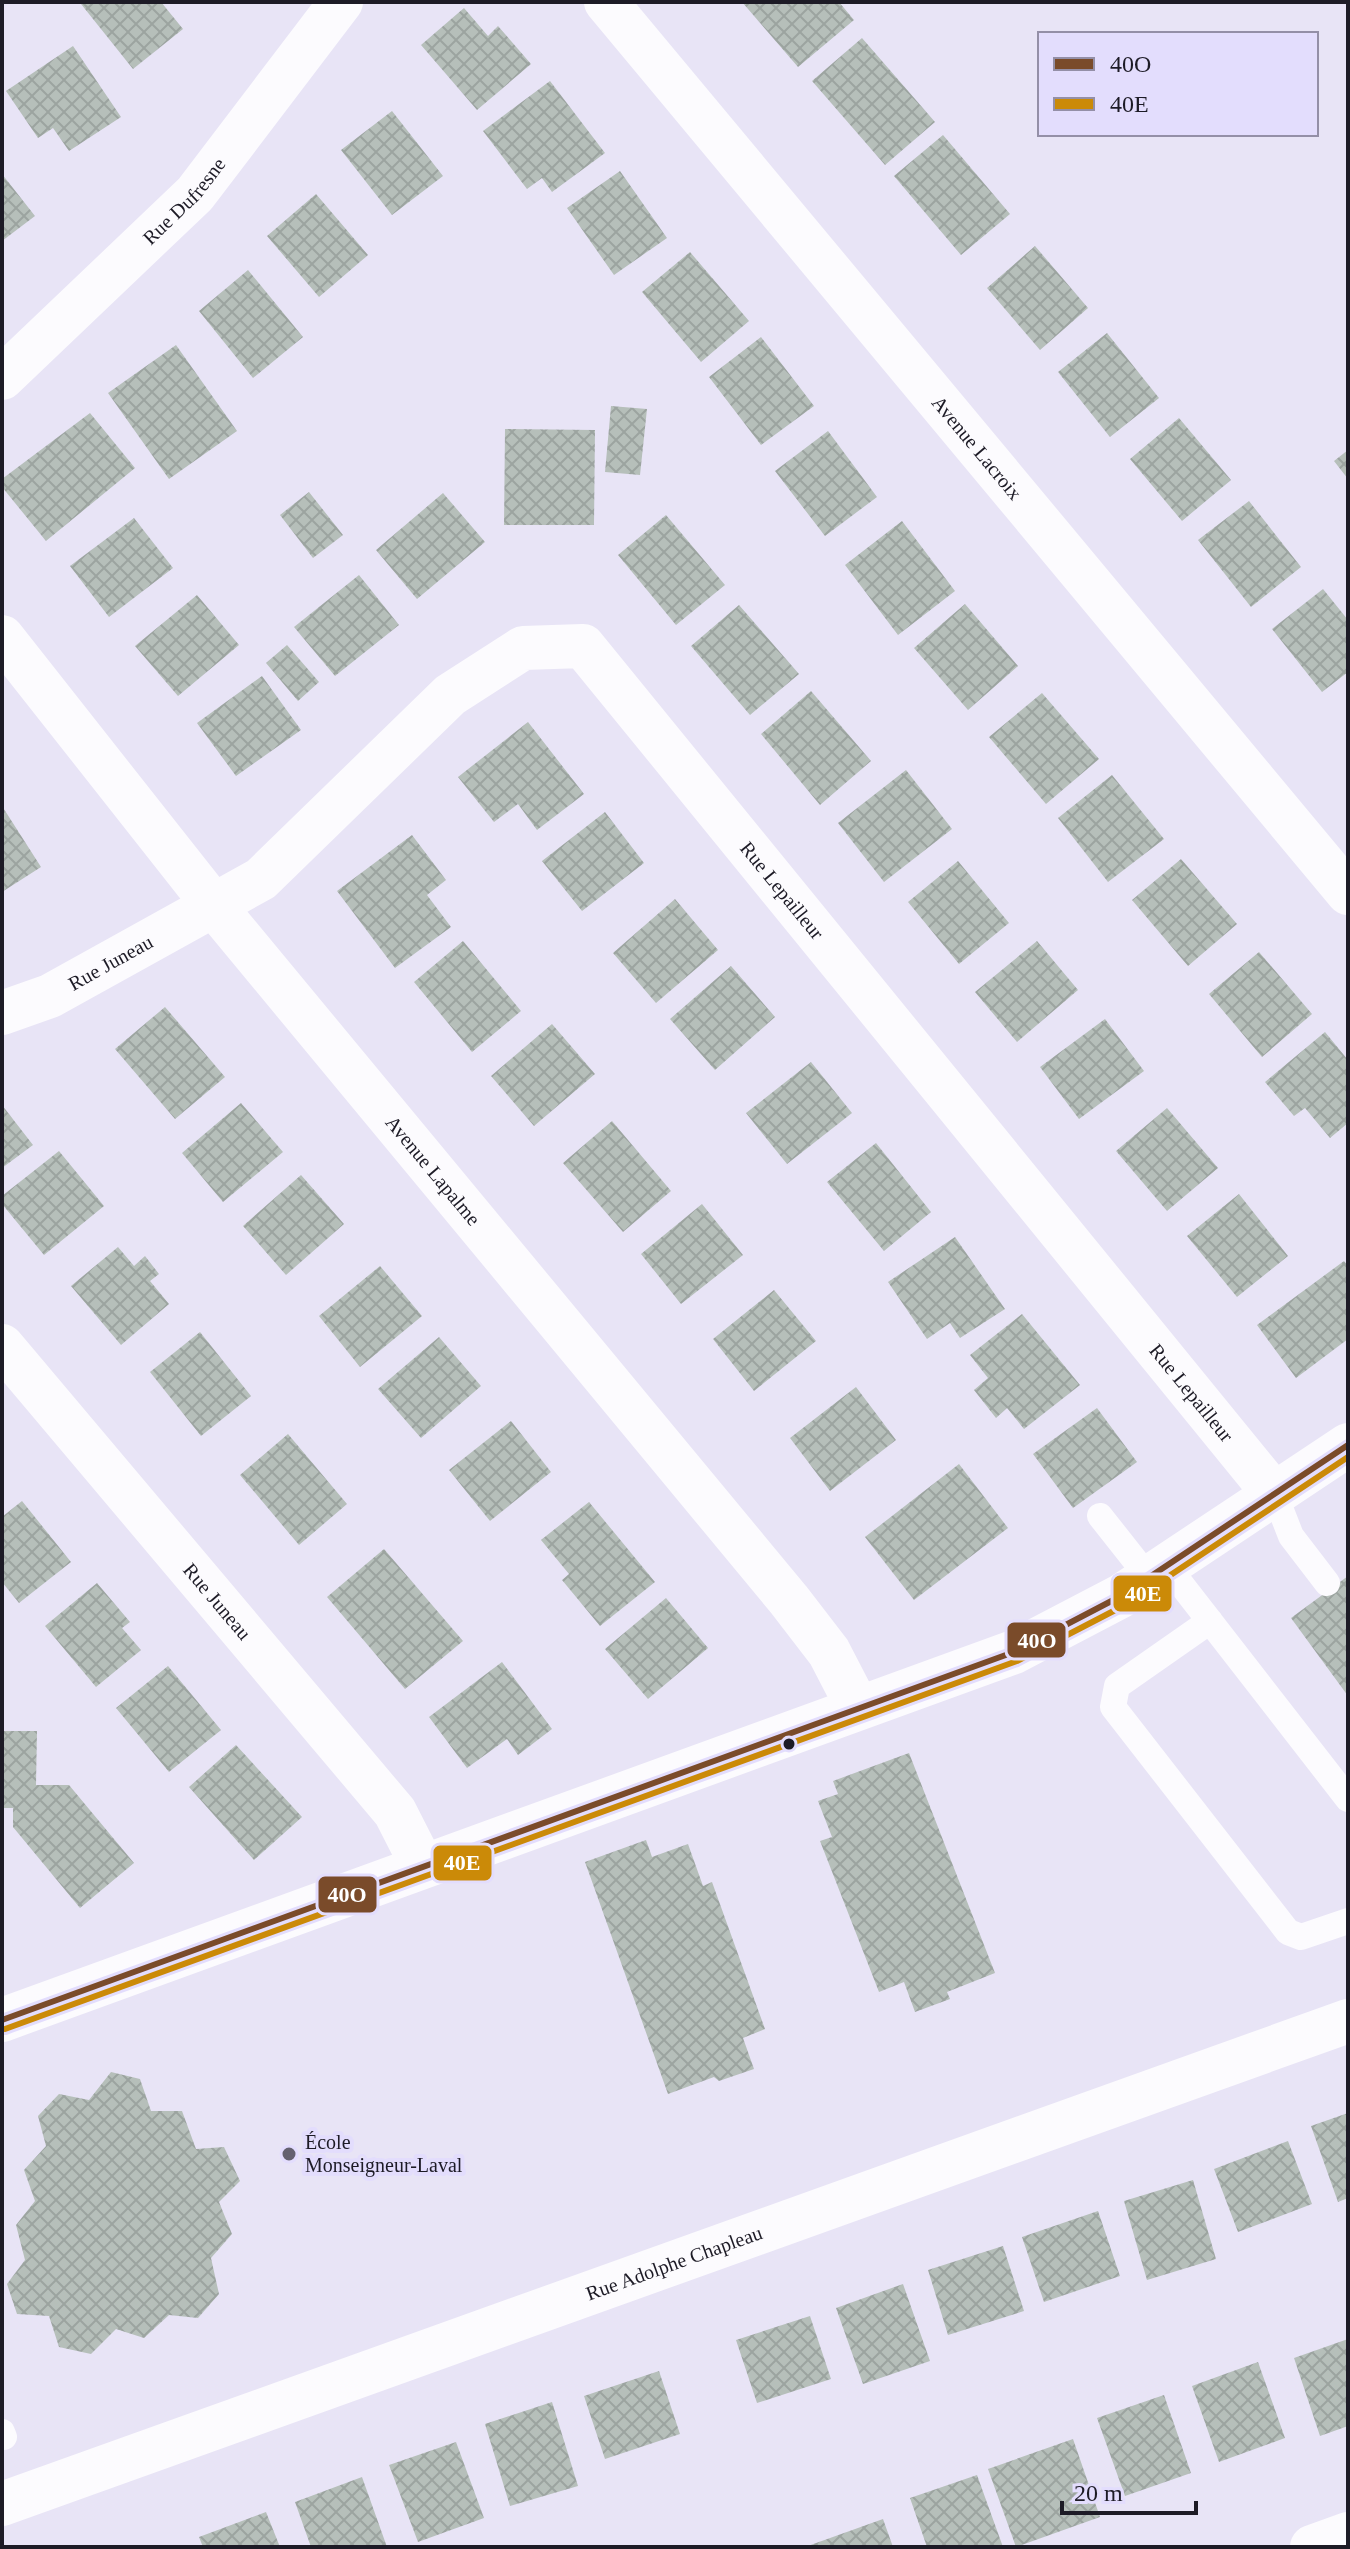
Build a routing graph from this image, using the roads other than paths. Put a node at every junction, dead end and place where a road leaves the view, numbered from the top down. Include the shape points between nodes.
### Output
1 (341, 2) edge
2 (606, 2) edge
3 (2, 378) edge
4 (2, 637) edge
5 (1348, 893) edge
6 (215, 907) junction
7 (2, 1013) edge
8 (2, 1346) edge
9 (1348, 1445) edge
10 (1275, 1495) junction
11 (1100, 1516) dead end
12 (1158, 1572) junction
13 (1327, 1583) dead end
14 (1210, 1621) junction
15 (858, 1708) junction
16 (1348, 1799) edge
17 (422, 1865) junction
18 (1348, 1921) edge
19 (2, 2020) edge
20 (1348, 2021) edge
21 (2, 2504) edge
22 (1348, 2534) edge
23 (1312, 2547) edge

1 - 3 street, Rue Dufresne via 195,194
2 - 5 street, Avenue Lacroix
4 - 6 street, Avenue Lapalme
6 - 7 street, Rue Juneau via 50,996
6 - 10 street, Rue Lepailleur via 261,879 450,695 523,648 583,646
6 - 15 street, Avenue Lapalme via 789,1600 829,1652
8 - 17 street, Rue Juneau via 395,1812
9 - 10 street
10 - 12 street
10 - 13 lane via 1291,1536
11 - 12 lane
12 - 14 lane
12 - 15 street via 1038,1641
14 - 16 lane
14 - 18 lane via 1117,1686 1113,1707 1288,1932 1301,1937
15 - 17 street
17 - 19 street
20 - 21 street, Rue Adolphe Chapleau
22 - 23 street

